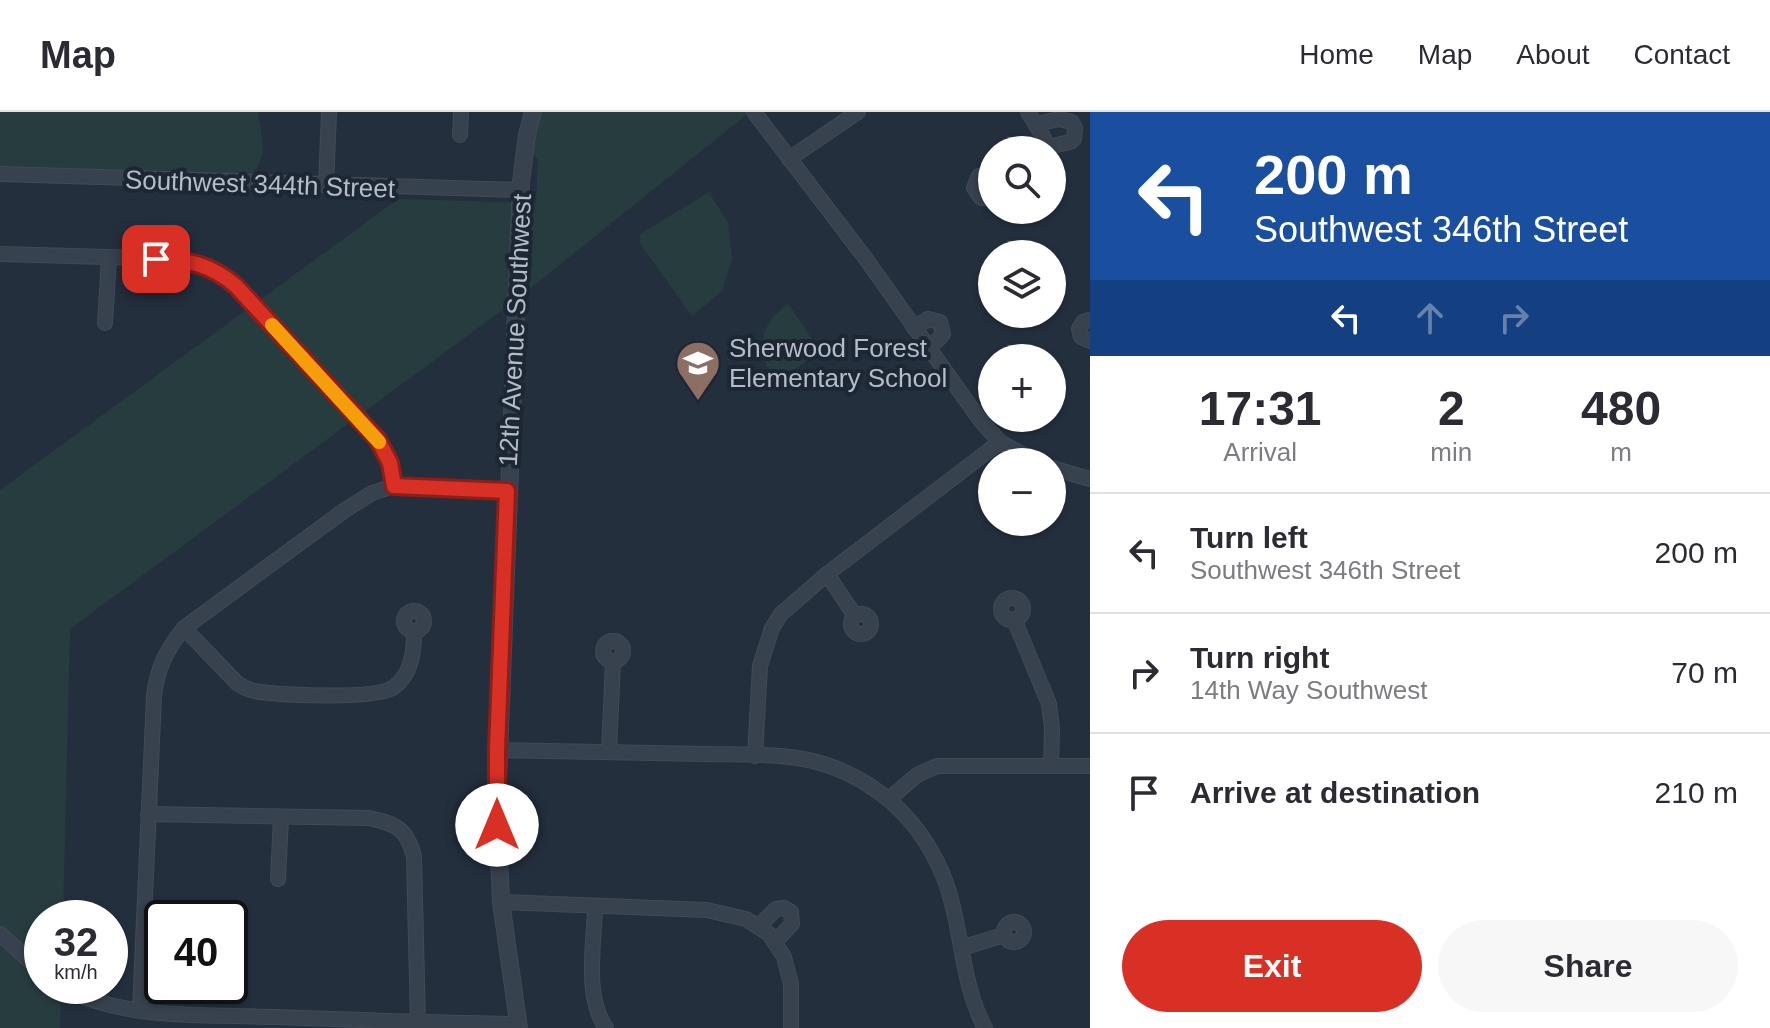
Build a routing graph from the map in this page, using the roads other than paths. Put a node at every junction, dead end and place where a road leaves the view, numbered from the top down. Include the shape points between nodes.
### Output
1 (329, 112) edge
2 (461, 112) edge
3 (533, 112) edge
4 (754, 112) edge
5 (858, 112) edge
6 (1032, 118) edge
7 (460, 135) dead end
8 (1043, 136) edge
9 (1066, 143) edge
10 (789, 159) junction
11 (0, 174) edge
12 (326, 186) junction
13 (521, 190) junction
14 (0, 254) edge
15 (109, 258) junction
16 (1090, 320) edge
17 (105, 323) dead end
18 (914, 328) junction
19 (1090, 341) edge
20 (928, 347) junction
21 (1000, 442) junction
22 (1011, 448) edge
23 (1066, 472) edge
24 (1090, 479) edge
25 (394, 486) junction
26 (507, 491) junction
27 (827, 574) junction
28 (855, 616) dead end
29 (1014, 619) dead end
30 (184, 628) junction
31 (414, 631) dead end
32 (613, 661) dead end
33 (497, 750) junction
34 (609, 752) junction
35 (755, 756) junction
36 (1051, 765) junction
37 (1090, 766) edge
38 (889, 799) junction
39 (148, 814) junction
40 (281, 817) junction
41 (278, 879) dead end
42 (501, 902) junction
43 (595, 907) junction
44 (0, 934) edge
45 (1004, 935) dead end
46 (961, 948) junction
47 (24, 956) edge
48 (100, 1004) edge
49 (140, 1010) junction
50 (237, 1022) edge
51 (418, 1023) junction
52 (519, 1026) edge
53 (606, 1028) edge
54 (791, 1028) edge
55 (985, 1028) edge

1 - 12 street
2 - 7 street
3 - 13 street, 12th Avenue Southwest
4 - 10 street
5 - 10 street
6 - 8 street
6 - 9 street via 1072,122 1074,139
10 - 18 street
11 - 12 street, Southwest 344th Street
12 - 13 street, Southwest 344th Street
13 - 26 street, 12th Avenue Southwest
14 - 15 street
15 - 17 street
15 - 25 street via 179,259 227,278 378,440
16 - 19 street via 1079,329
18 - 20 street
18 - 20 street via 932,318 943,325 941,337
20 - 21 street
21 - 22 street
21 - 27 street
23 - 24 street
25 - 26 street
25 - 30 street via 345,510
26 - 33 street, 12th Avenue Southwest
27 - 28 street
27 - 35 street via 781,614 766,644
29 - 36 street via 1047,697
30 - 31 street via 246,688 370,695 392,689 404,676 412,659
30 - 39 street via 168,648 156,684
32 - 34 street
33 - 34 street
33 - 42 street, 12th Avenue Southwest
34 - 35 street
35 - 38 street via 829,766
36 - 37 street
36 - 38 street via 937,766
38 - 46 street via 937,861 953,903
39 - 40 street
39 - 49 street
40 - 41 street
40 - 51 street via 369,818 389,822 408,837 414,857
42 - 43 street
42 - 52 street, 12th Avenue Southwest
43 - 53 street via 594,996
43 - 54 street via 720,911 746,919 767,934 788,968
44 - 47 street
45 - 46 street
46 - 55 street
48 - 49 street
49 - 50 street
50 - 51 street
51 - 52 street

